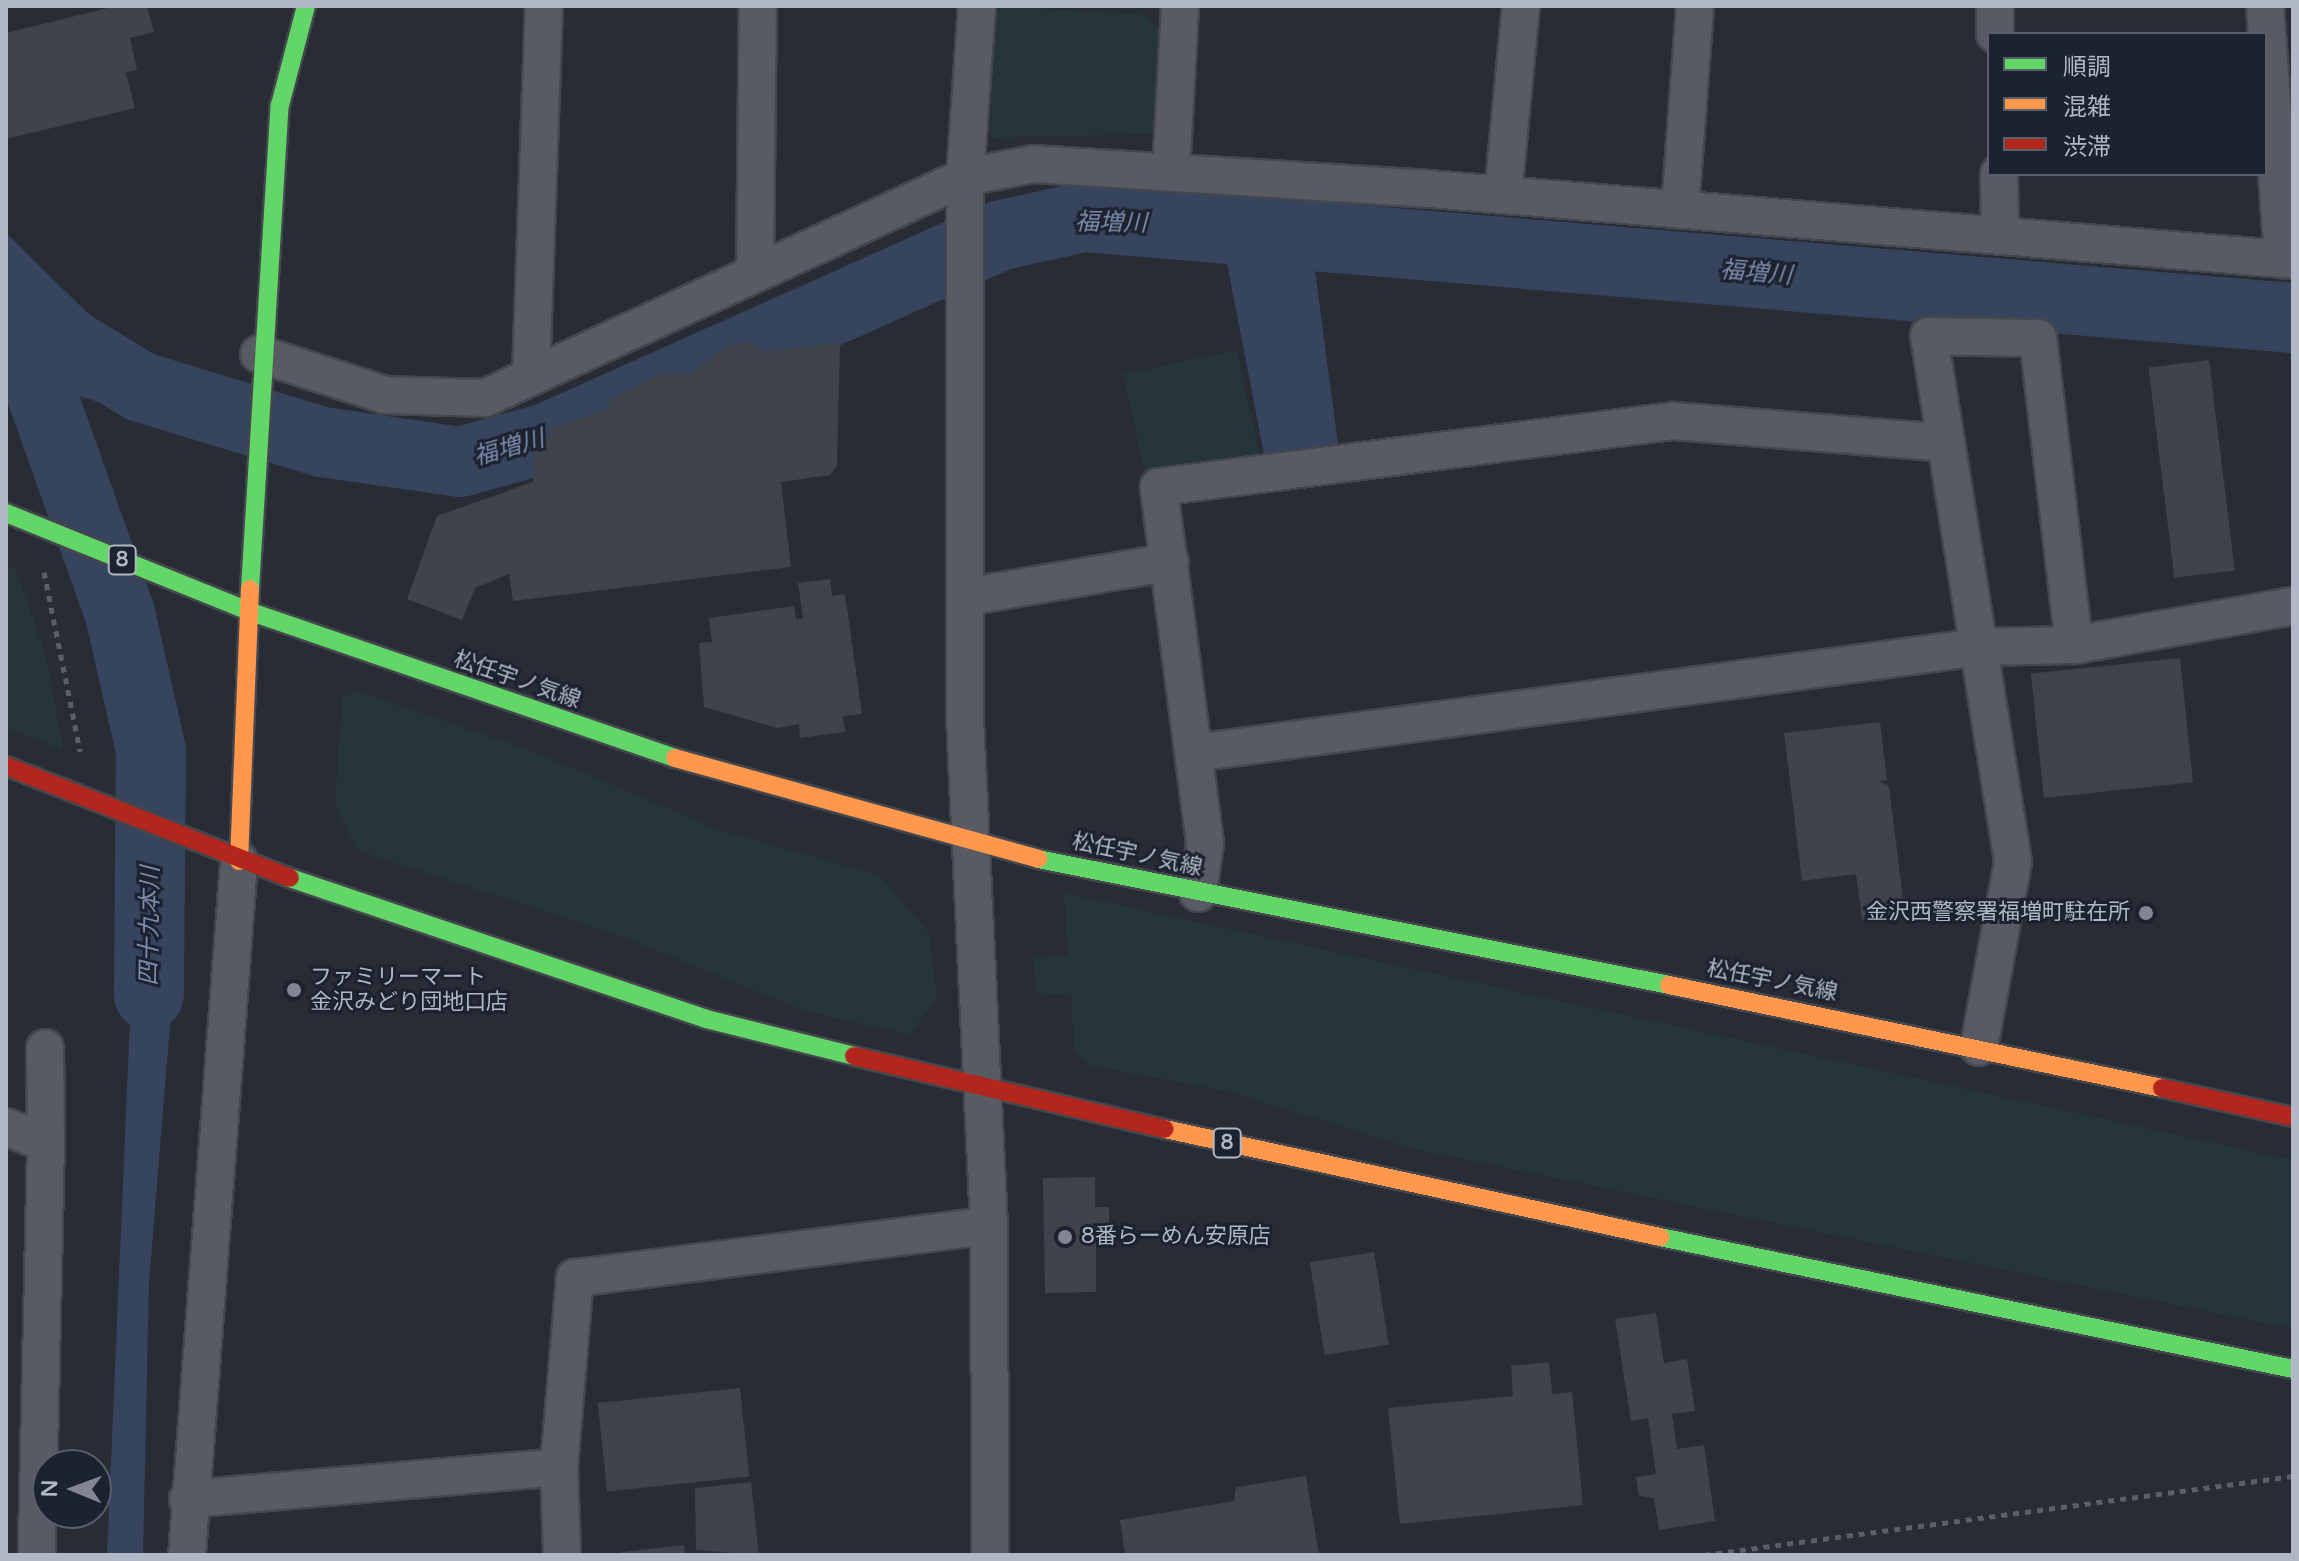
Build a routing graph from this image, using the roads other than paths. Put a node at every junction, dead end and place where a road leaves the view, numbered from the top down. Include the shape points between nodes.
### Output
1 (306, 6) edge
2 (544, 6) edge
3 (758, 6) edge
4 (977, 6) edge
5 (1180, 6) edge
6 (1521, 6) edge
7 (1695, 6) edge
8 (1995, 6) edge
9 (2265, 6) edge
10 (1995, 32) edge
11 (1171, 173) junction
12 (1999, 176) edge
13 (966, 193) junction
14 (1503, 195) junction
15 (1680, 210) junction
16 (2000, 236) junction
17 (2288, 260) edge
18 (755, 273) junction
19 (259, 354) junction
20 (531, 376) junction
21 (1946, 443) junction
22 (6, 513) edge
23 (1170, 562) junction
24 (966, 597) junction
25 (2293, 606) edge
26 (251, 612) junction
27 (2074, 645) junction
28 (1979, 647) junction
29 (1195, 753) junction
30 (6, 766) edge
31 (974, 846) junction
32 (239, 861) junction
33 (1198, 893) junction
34 (1979, 1047) junction
35 (45, 1048) dead end
36 (985, 1089) junction
37 (2293, 1117) edge
38 (6, 1127) edge
39 (46, 1143) junction
40 (989, 1226) junction
41 (2293, 1369) edge
42 (559, 1467) junction
43 (188, 1499) junction
44 (37, 1555) edge
45 (187, 1555) edge
46 (562, 1555) edge
47 (990, 1555) edge

1 - 19 main road via 280,105
2 - 20 street
3 - 18 street
4 - 13 street
5 - 11 street
6 - 14 street
7 - 15 street
8 - 10 street
9 - 17 street
11 - 13 street via 1033,164
11 - 14 street
12 - 16 street
13 - 18 street
13 - 24 street
14 - 15 street
15 - 16 street
16 - 17 street
18 - 20 street
19 - 20 street via 385,395 485,398
19 - 26 main road
21 - 23 street via 1673,421 1159,487
21 - 27 street via 1929,336 2038,338
21 - 28 street
22 - 26 main road, 松任宇ノ気線 / 8
23 - 24 street
23 - 29 street
24 - 31 street
25 - 27 street
26 - 31 main road, 松任宇ノ気線 / 8 via 626,744
26 - 32 main road
27 - 28 street
28 - 29 street
28 - 34 street via 2013,862
29 - 33 street via 1205,843
30 - 32 main road, 8
31 - 33 main road, 松任宇ノ気線 / 8
31 - 36 street
32 - 36 main road, 8 via 706,1019
32 - 43 street
33 - 34 main road, 松任宇ノ気線 / 8
34 - 37 main road, 松任宇ノ気線 / 8
35 - 39 street
36 - 40 street
36 - 41 main road, 8
38 - 39 street
39 - 44 street
40 - 42 street via 575,1278
40 - 47 street
42 - 43 street
42 - 46 street
43 - 45 street

